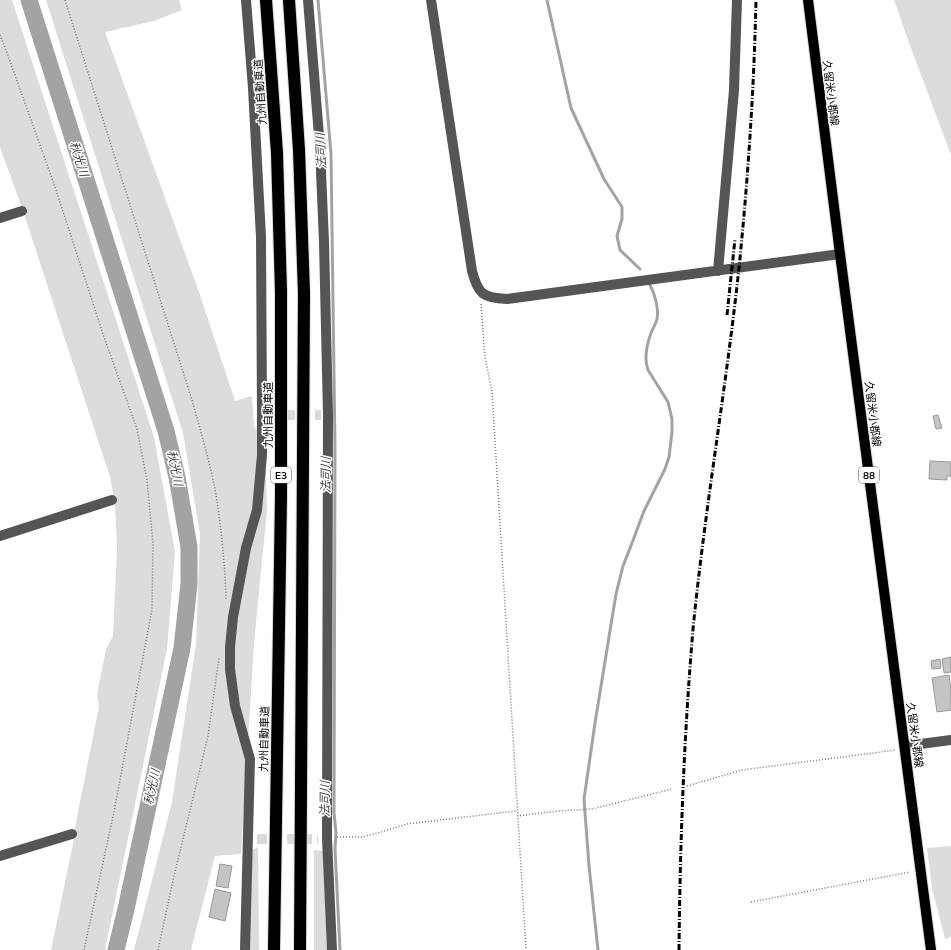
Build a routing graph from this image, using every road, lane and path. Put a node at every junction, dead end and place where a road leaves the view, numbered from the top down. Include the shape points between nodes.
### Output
1 (65, 0) edge
2 (246, 0) edge
3 (266, 0) edge
4 (288, 0) edge
5 (308, 0) edge
6 (431, 0) edge
7 (737, 0) edge
8 (808, 0) edge
9 (0, 35) edge
10 (22, 211) dead end
11 (0, 218) edge
12 (840, 254) junction
13 (718, 271) junction
14 (480, 292) junction
15 (112, 500) dead end
16 (0, 536) edge
17 (226, 603) dead end
18 (219, 657) dead end
19 (951, 740) edge
20 (905, 746) junction
21 (687, 786) dead end
22 (672, 790) dead end
23 (517, 811) junction
24 (517, 816) junction
25 (72, 834) dead end
26 (344, 837) dead end
27 (0, 856) edge
28 (921, 870) junction
29 (751, 902) dead end
30 (84, 950) edge
31 (158, 950) edge
32 (245, 950) edge
33 (274, 950) edge
34 (300, 950) edge
35 (332, 950) edge
36 (526, 950) edge
37 (931, 950) edge

1 - 17 path via 205,448 215,489 226,582
2 - 32 street via 254,88 266,415 257,510 246,548 230,647 235,706 250,759 253,839
3 - 33 highway, 九州自動車道 / E3 via 277,152 281,292 281,496
4 - 34 highway, E3 via 299,150 304,293
5 - 35 street via 320,148 324,415 322,838
6 - 14 street via 472,271
7 - 13 street via 734,90
8 - 12 main road, 久留米小郡線 / 88
9 - 30 path via 137,429 147,480 153,544 152,609 114,812
10 - 11 street
12 - 13 street
12 - 20 main road, 久留米小郡線 / 88
13 - 14 street via 507,299 496,299
14 - 23 path via 485,358 492,392
15 - 16 street
18 - 31 path via 208,736
19 - 20 street
20 - 21 path via 897,750 742,770
20 - 28 main road, 久留米小郡線 / 88
22 - 24 path via 587,809
23 - 24 path
23 - 26 path via 415,823 362,837
24 - 36 path
25 - 27 street
28 - 29 path
28 - 37 main road, 久留米小郡線 / 88

